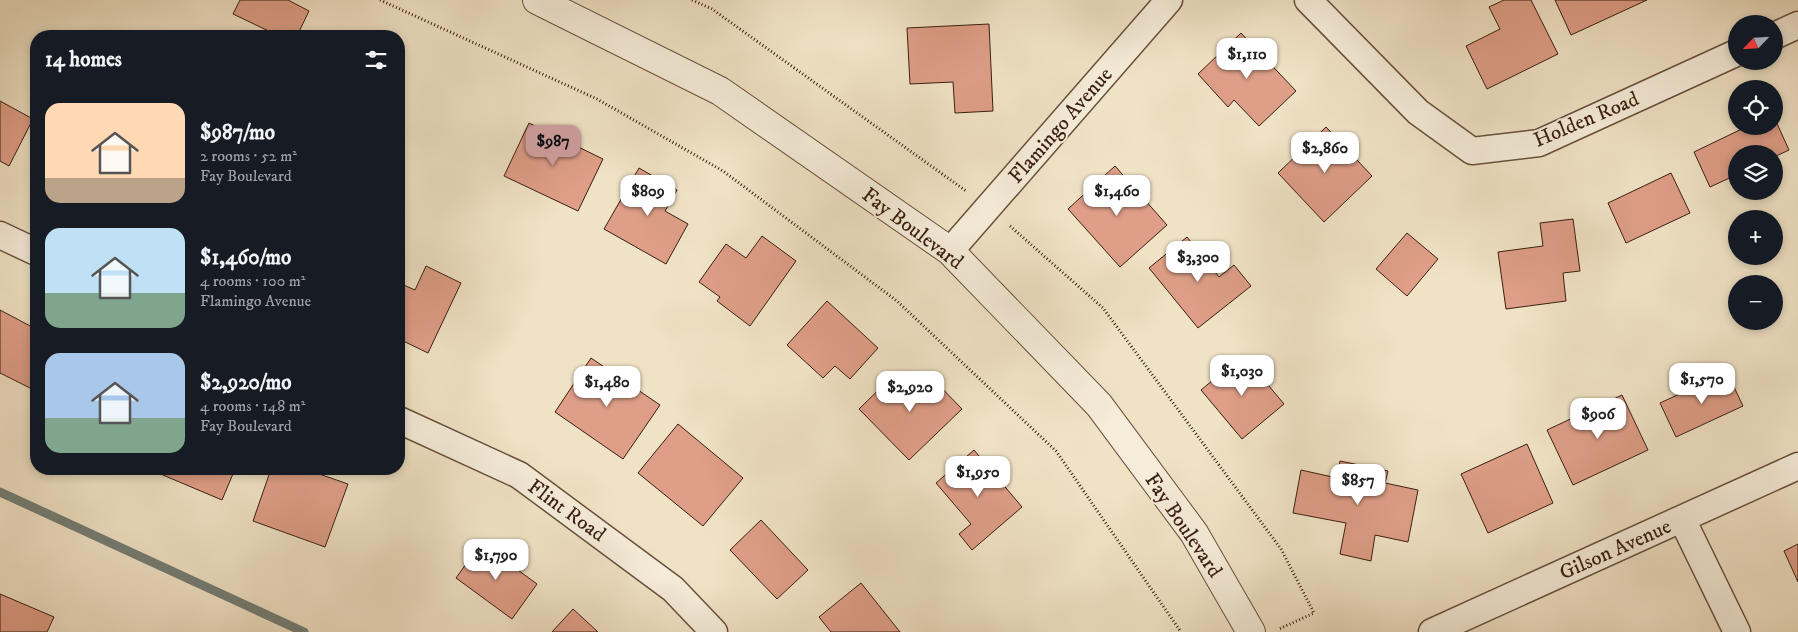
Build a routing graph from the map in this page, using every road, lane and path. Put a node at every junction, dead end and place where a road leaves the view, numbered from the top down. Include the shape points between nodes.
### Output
1 (380, 0) edge
2 (537, 0) edge
3 (692, 0) edge
4 (1169, 0) edge
5 (1308, 0) edge
6 (1798, 24) edge
7 (1783, 32) edge
8 (1728, 57) edge
9 (988, 207) junction
10 (0, 236) edge
11 (30, 249) edge
12 (950, 251) junction
13 (405, 423) edge
14 (1798, 466) edge
15 (1682, 519) junction
16 (714, 632) edge
17 (1181, 632) edge
18 (1251, 632) edge
19 (1274, 632) edge
20 (1432, 632) edge
21 (1737, 632) edge

1 - 17 path via 597,99 723,172 897,300 1056,451
2 - 12 street, Fay Boulevard via 720,91
3 - 9 path via 712,9
4 - 9 street, Flamingo Avenue
5 - 8 street, Holden Road via 1418,112 1472,151 1539,142
6 - 7 street
9 - 12 street, Flamingo Avenue
9 - 19 path via 1103,308 1281,549 1314,613
10 - 11 street
12 - 18 street, Fay Boulevard via 1099,405 1194,533
13 - 16 street, Flint Road via 518,475 673,589
14 - 15 street, Gilson Avenue
15 - 20 street, Gilson Avenue
15 - 21 street

